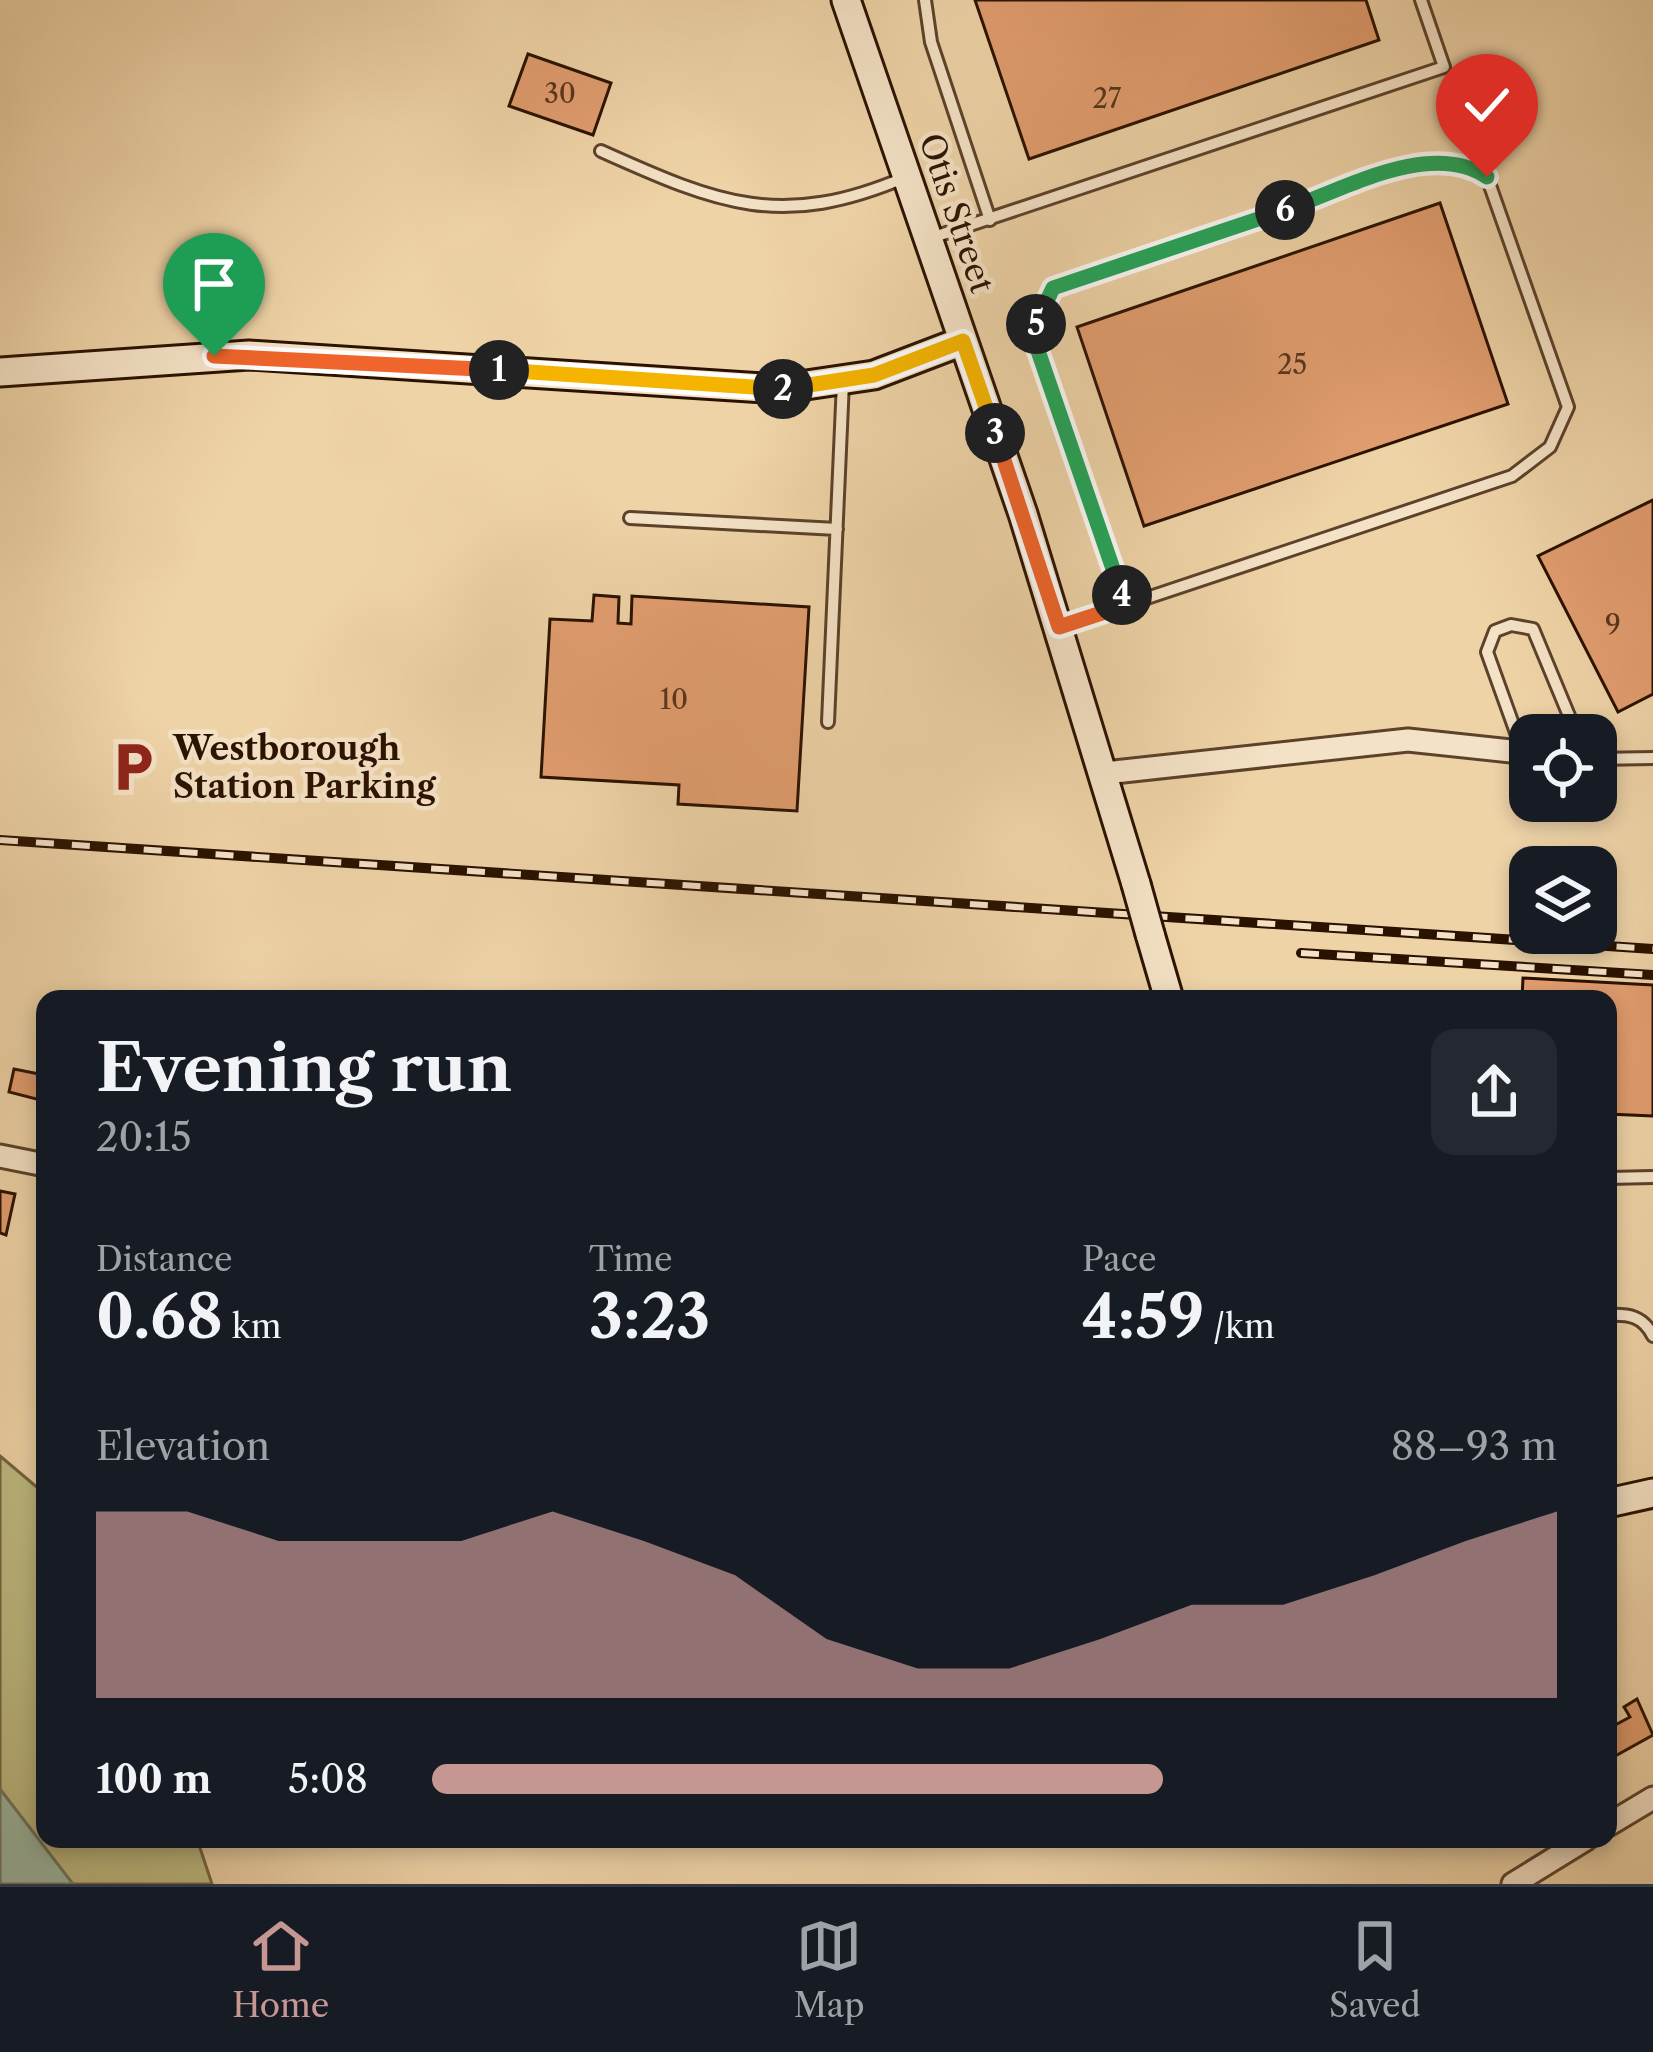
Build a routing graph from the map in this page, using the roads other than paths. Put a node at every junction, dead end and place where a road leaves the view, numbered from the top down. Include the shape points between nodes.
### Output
1 (846, 0) edge
2 (925, 0) edge
3 (1421, 0) edge
4 (601, 151) dead end
5 (906, 177) junction
6 (990, 220) junction
7 (928, 239) junction
8 (963, 341) junction
9 (0, 372) edge
10 (843, 382) junction
11 (629, 518) dead end
12 (837, 529) junction
13 (1126, 605) junction
14 (1059, 627) junction
15 (1512, 714) edge
16 (1568, 714) edge
17 (828, 722) dead end
18 (1509, 751) edge
19 (1653, 758) edge
20 (1617, 759) edge
21 (1105, 772) junction
22 (1166, 990) edge
23 (0, 1156) edge
24 (36, 1163) edge
25 (1617, 1178) edge
26 (1653, 1178) edge
27 (1617, 1315) edge
28 (1653, 1336) edge
29 (1653, 1493) edge
30 (1617, 1501) edge
31 (1653, 1798) edge
32 (1617, 1820) edge
33 (1571, 1848) edge
34 (1513, 1884) edge

1 - 5 main road, Otis Street
2 - 6 lane
3 - 6 lane via 1444,67
4 - 5 lane via 781,210 847,200
5 - 7 main road, Otis Street
6 - 7 lane
7 - 8 main road, Otis Street
8 - 10 main road
8 - 14 main road, Otis Street
9 - 10 main road via 249,356 746,389
10 - 12 lane
11 - 12 lane
12 - 17 lane
13 - 13 lane via 1512,476 1550,447 1568,407 1487,177 1465,163 1426,162 1053,288 1036,317 1036,345
13 - 14 lane
14 - 21 main road, Otis Street
15 - 16 lane via 1487,652 1495,632 1511,625 1533,628
18 - 21 street via 1408,740
19 - 20 lane
21 - 22 main road, Otis Street, bridge
23 - 24 street
25 - 26 lane
27 - 28 lane via 1647,1324
29 - 30 main road
31 - 32 street
33 - 34 street

